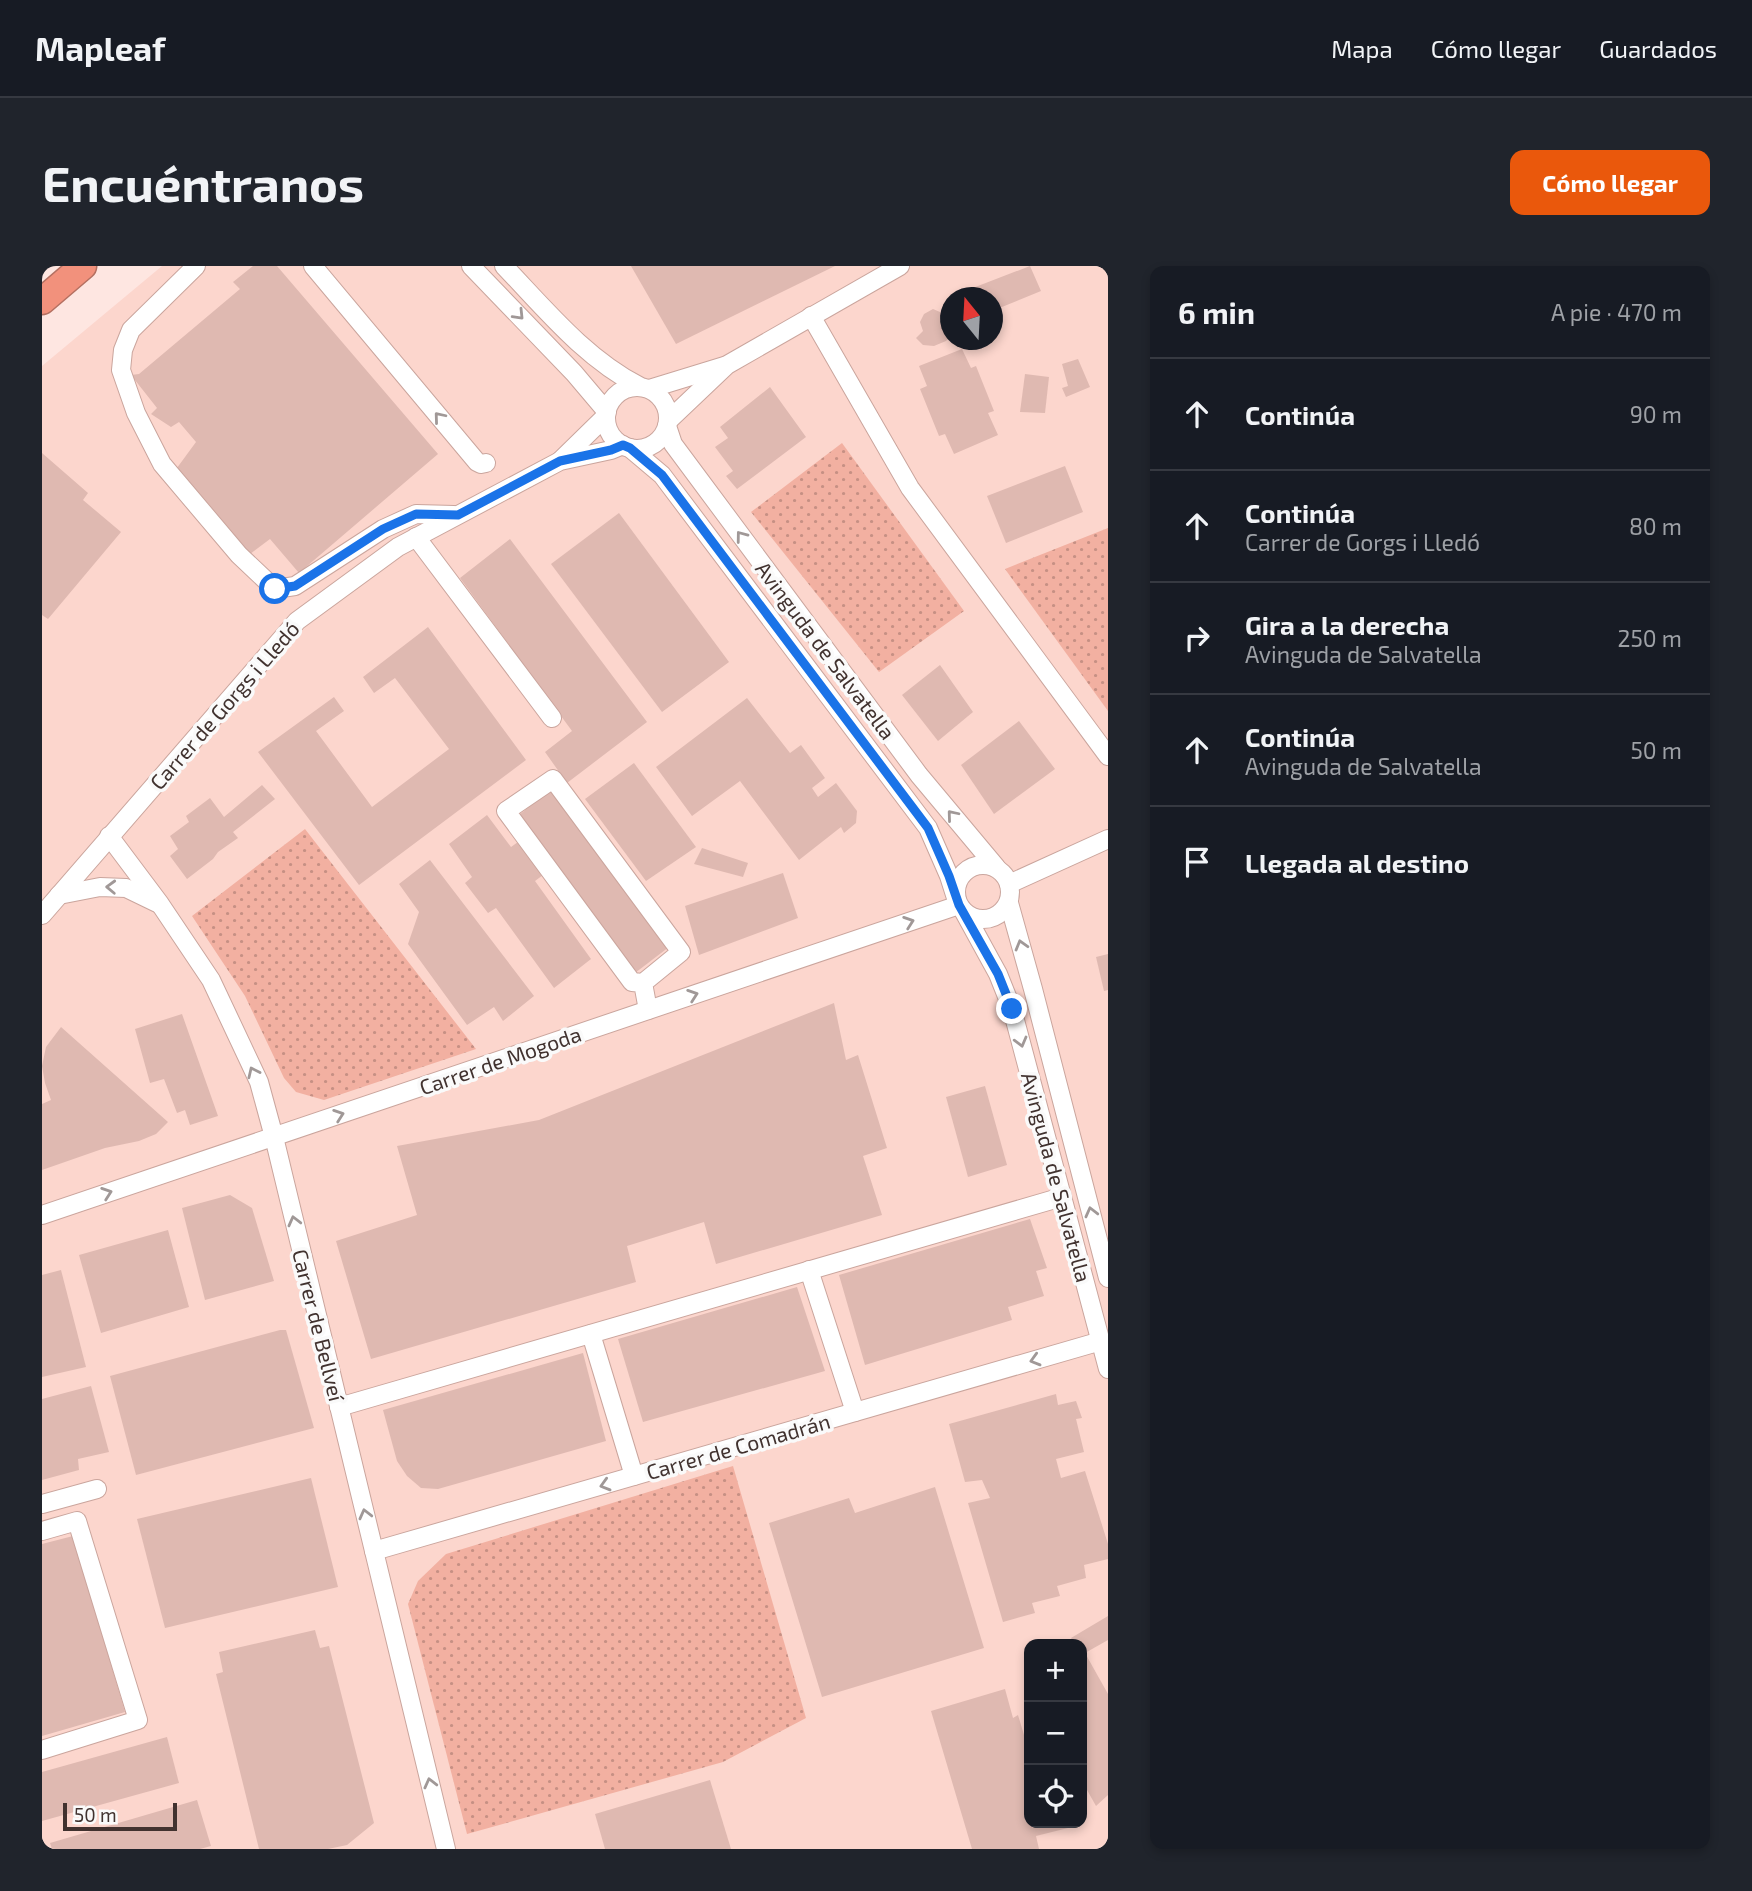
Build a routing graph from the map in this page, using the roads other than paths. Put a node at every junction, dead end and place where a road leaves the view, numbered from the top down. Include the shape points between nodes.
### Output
1 (83, 266) edge
2 (196, 266) edge
3 (313, 266) edge
4 (471, 266) edge
5 (504, 266) edge
6 (900, 266) edge
7 (42, 301) edge
8 (811, 316) junction
9 (727, 365) junction
10 (644, 388) junction
11 (606, 414) junction
12 (667, 424) junction
13 (627, 447) junction
14 (560, 461) junction
15 (486, 463) dead end
16 (458, 515) junction
17 (416, 537) junction
18 (552, 718) dead end
19 (1108, 755) edge
20 (109, 836) junction
21 (1108, 839) edge
22 (996, 867) junction
23 (1009, 884) junction
24 (59, 895) junction
25 (1009, 903) junction
26 (160, 904) junction
27 (960, 905) junction
28 (42, 915) edge
29 (643, 983) junction
30 (649, 1010) junction
31 (274, 1137) junction
32 (1062, 1197) junction
33 (42, 1215) edge
34 (809, 1270) junction
35 (1108, 1278) edge
36 (591, 1334) junction
37 (1101, 1341) junction
38 (1108, 1369) edge
39 (339, 1407) junction
40 (855, 1412) junction
41 (634, 1476) junction
42 (97, 1489) dead end
43 (42, 1504) edge
44 (42, 1531) edge
45 (374, 1551) junction
46 (42, 1750) edge
47 (446, 1849) edge

1 - 7 highway
2 - 16 street via 131,330 121,370 162,464 239,555 275,589 295,586 383,529 416,514
15 -> 3 street via 477,462
4 -> 11 street via 574,373
5 - 10 street via 581,346
6 - 8 street
8 - 9 street
8 - 19 street via 910,488
9 - 10 street
9 - 12 street
10 - 11 street via 616,394
10 - 12 street via 664,402
11 - 13 street via 611,435
11 - 14 street, Carrer de Gorgs i Lledó
12 - 13 street via 654,444
22 -> 12 street, Avinguda de Salvatella via 919,775 673,444
13 - 14 street, Carrer de Gorgs i Lledó
13 - 27 street, Avinguda de Salvatella via 662,475 928,828
14 - 16 street, Carrer de Gorgs i Lledó
16 - 17 street, Carrer de Gorgs i Lledó
17 - 18 street
17 - 20 street, Carrer de Gorgs i Lledó via 297,621
20 - 24 street, Carrer de Gorgs i Lledó
20 - 26 street, Carrer de Bellveí
21 - 23 street
22 - 23 street
22 - 27 street via 987,864 967,869 956,888
23 - 25 street
26 -> 24 street via 126,888 100,887
24 - 28 street, Carrer de Gorgs i Lledó
25 - 27 street via 1001,913 984,919 974,918
35 -> 25 street, Avinguda de Salvatella
31 -> 26 street, Carrer de Bellveí via 258,1082 211,980
30 -> 27 street, Carrer de Mogoda
27 -> 32 street, Avinguda de Salvatella via 1012,1009
29 - 29 street via 681,952 553,779 506,811 632,982
29 - 30 street
31 -> 30 street, Carrer de Mogoda
33 -> 31 street, Carrer de Mogoda
39 -> 31 street, Carrer de Bellveí
32 - 34 street
32 - 37 street, Avinguda de Salvatella
34 - 36 street
34 - 40 street
36 - 39 street
36 - 41 street
37 - 38 street, Avinguda de Salvatella
37 -> 40 street, Carrer de Comadrán
45 -> 39 street, Carrer de Bellveí
40 - 41 street, Carrer de Comadrán
41 -> 45 street, Carrer de Comadrán
42 - 43 street
44 - 46 street via 77,1521 138,1720
47 -> 45 street, Carrer de Bellveí

